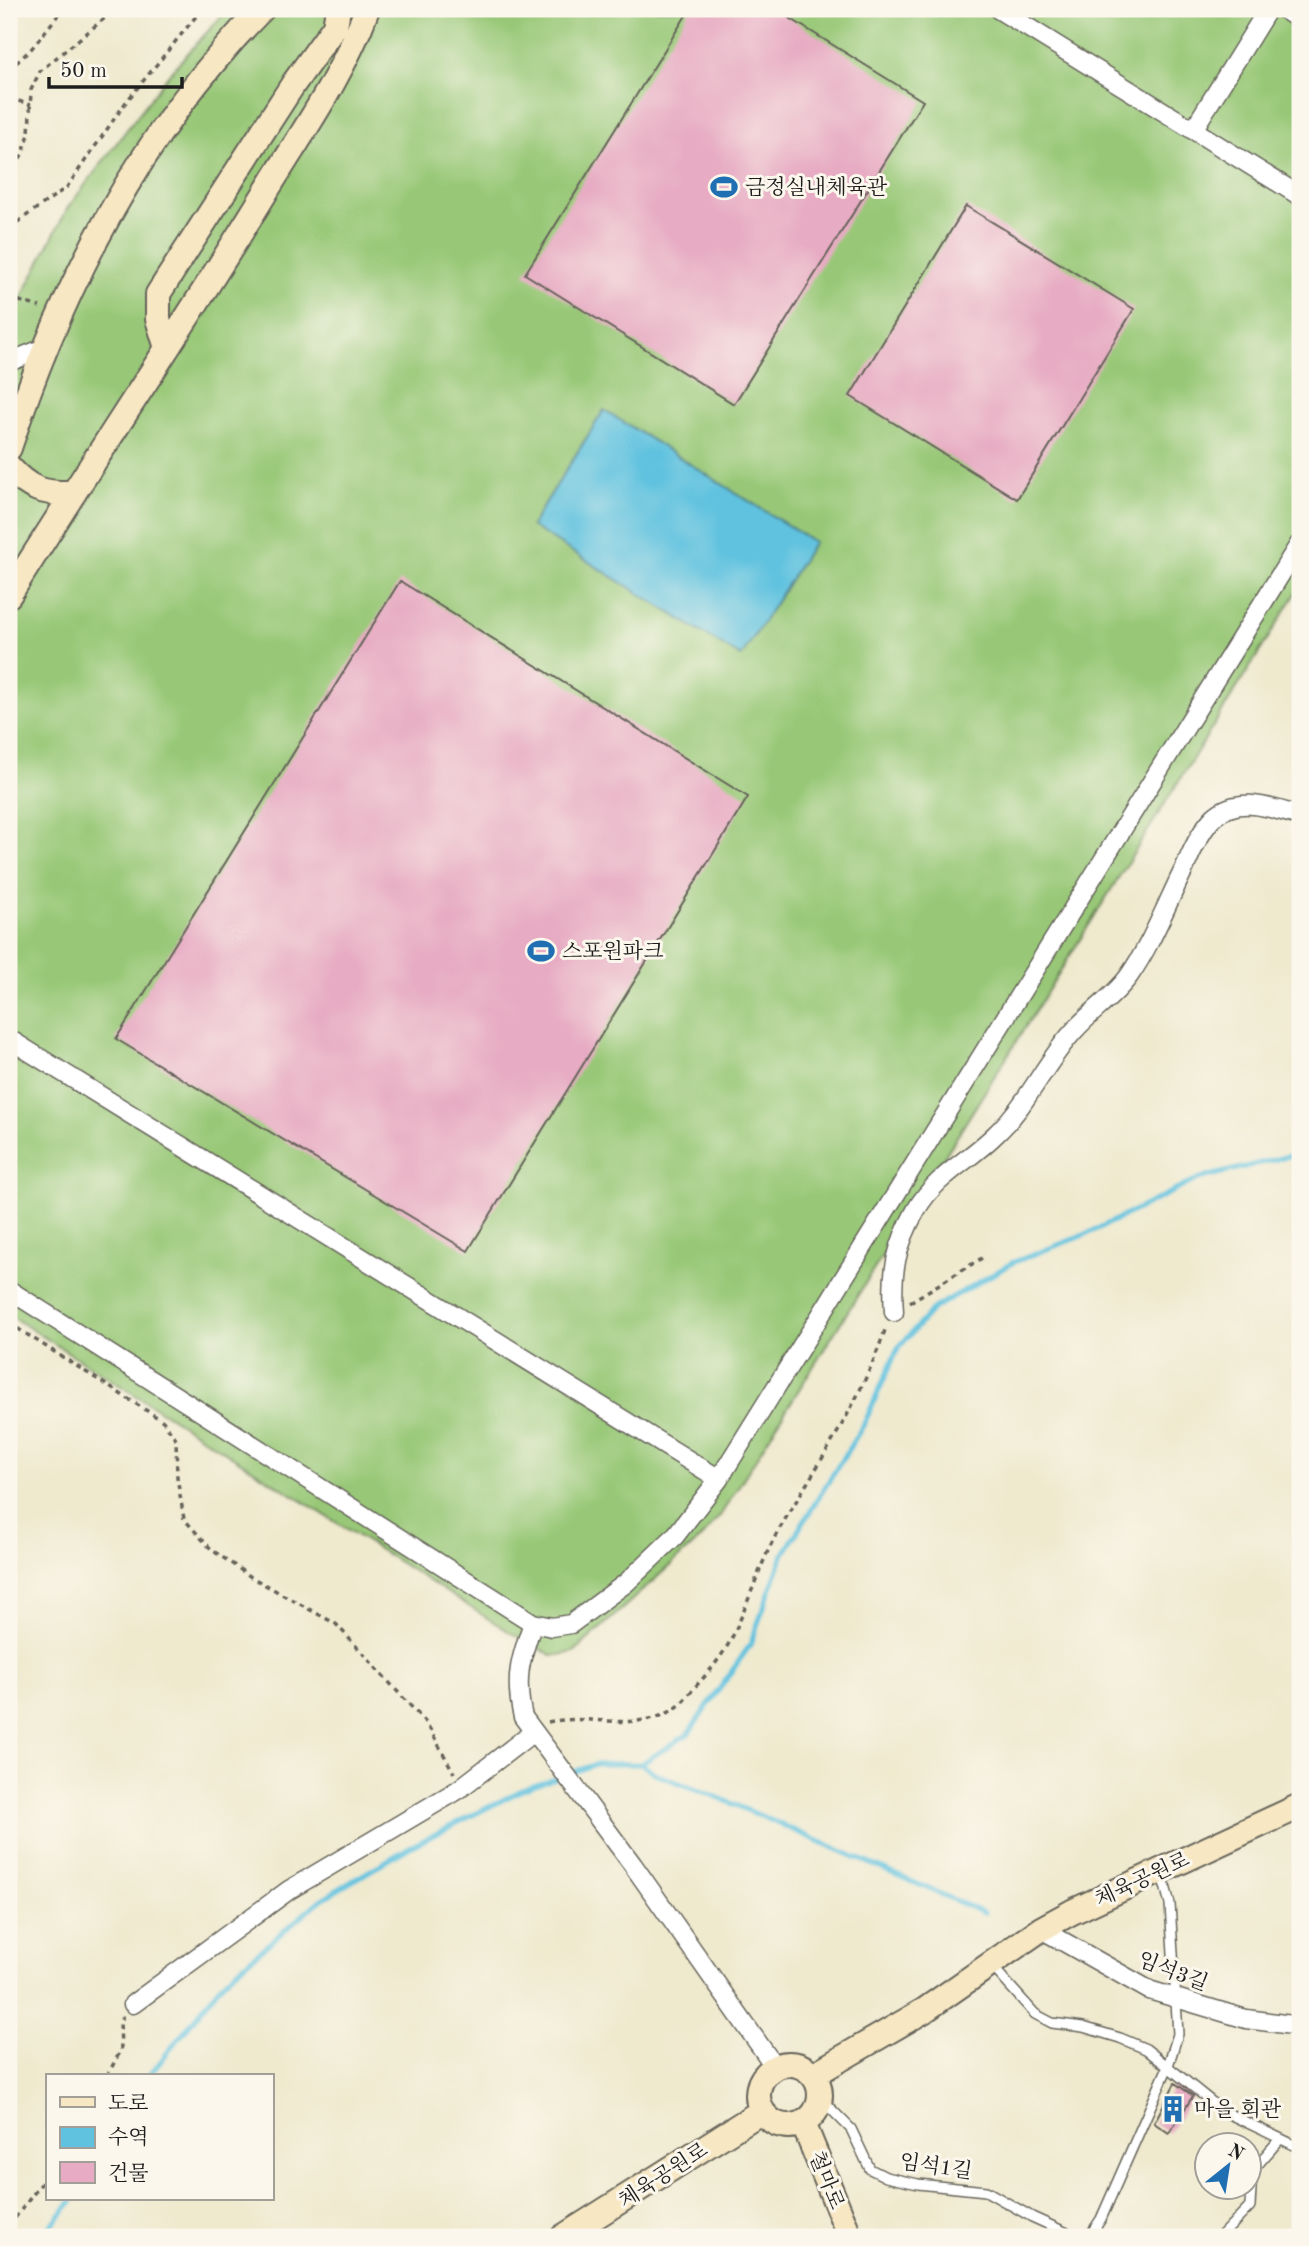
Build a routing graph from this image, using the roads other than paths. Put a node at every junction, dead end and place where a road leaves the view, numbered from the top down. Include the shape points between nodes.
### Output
1 (262, 9) edge
2 (338, 9) edge
3 (367, 9) edge
4 (998, 9) edge
5 (1268, 9) edge
6 (1283, 9) edge
7 (1300, 20) edge
8 (1193, 130) junction
9 (1300, 196) edge
10 (44, 348) junction
11 (167, 348) junction
12 (9, 362) edge
13 (10, 434) edge
14 (9, 467) edge
15 (74, 493) junction
16 (1300, 543) edge
17 (9, 595) edge
18 (1300, 816) edge
19 (9, 1039) edge
20 (9, 1290) edge
21 (894, 1312) road end
22 (719, 1479) junction
23 (533, 1623) junction
24 (536, 1737) junction
25 (1300, 1806) edge
26 (1161, 1871) junction
27 (1041, 1929) junction
28 (990, 1964) junction
29 (1176, 2000) junction
30 (133, 2004) road end
31 (1300, 2026) edge
32 (775, 2067) junction
33 (1167, 2068) junction
34 (817, 2087) junction
35 (762, 2111) junction
36 (803, 2123) junction
37 (1280, 2139) junction
38 (1300, 2148) edge
39 (563, 2237) edge
40 (850, 2237) edge
41 (1076, 2237) edge
42 (1089, 2237) edge
43 (1220, 2237) edge

1 - 10 street via 216,60 154,142 109,214
2 - 11 street via 335,26 158,294 158,319
3 - 11 street via 323,98
4 - 8 street
5 - 8 street
6 - 7 street
8 - 9 street
10 - 12 street
10 - 13 street
11 - 15 street
14 - 15 street via 45,494
15 - 17 street
16 - 22 street
18 - 21 street via 1259,804 1232,807 1215,816 1197,842 1129,976 1074,1031 1019,1110 995,1136 938,1179 917,1209 898,1247 891,1276
19 - 22 street
20 - 23 street
22 - 23 street via 675,1536 626,1583 571,1624
23 - 24 street via 518,1665 518,1695 523,1717
24 - 30 street via 289,1890
24 - 32 street
25 - 26 street, 체육공원로
26 - 27 street, 체육공원로
26 - 29 lane via 1170,1904
27 - 28 street, 체육공원로
27 - 29 street, 임석3길 via 1128,1979
28 - 33 lane via 1035,2014 1052,2023 1120,2038 1154,2055
28 - 34 street, 체육공원로
29 - 31 street, 임석3길
29 - 33 lane via 1178,2034
32 - 34 street via 796,2064
32 - 35 street via 758,2090
33 - 37 lane via 1223,2111
33 - 42 lane
34 - 36 street via 815,2113
34 - 41 lane, 임석1길 via 851,2129 876,2173 918,2184 986,2191
35 - 36 street via 785,2126
35 - 39 street, 체육공원로
36 - 40 street, 철마로
37 - 38 lane
37 - 43 lane via 1252,2171 1250,2206

